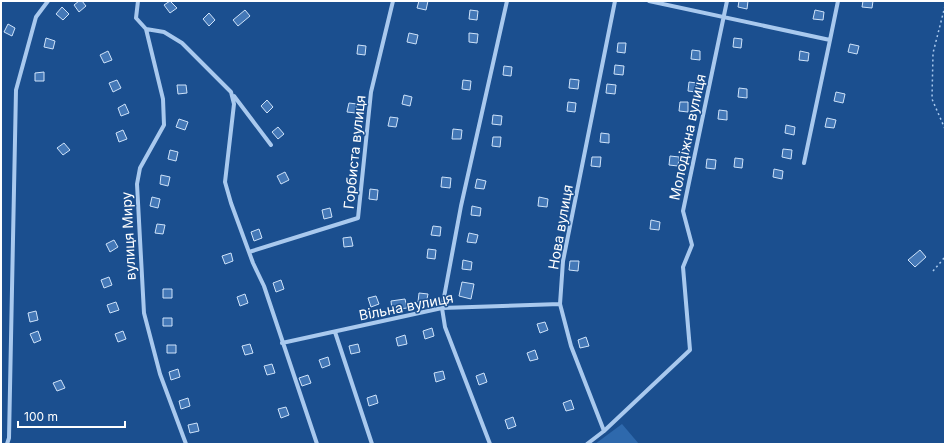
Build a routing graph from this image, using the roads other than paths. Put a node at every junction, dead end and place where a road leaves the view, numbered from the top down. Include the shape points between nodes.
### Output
1 (48, 1) edge
2 (138, 1) edge
3 (393, 1) edge
4 (506, 1) edge
5 (615, 1) edge
6 (649, 1) edge
7 (727, 1) edge
8 (838, 1) edge
9 (724, 16) junction
10 (146, 29) junction
11 (830, 40) junction
12 (231, 92) junction
13 (272, 145) dead end
14 (804, 163) dead end
15 (249, 252) junction
16 (560, 304) junction
17 (442, 308) junction
18 (335, 332) junction
19 (282, 343) junction
20 (604, 431) junction
21 (7, 444) edge
22 (186, 444) edge
23 (317, 444) edge
24 (372, 444) edge
25 (490, 444) edge
26 (588, 444) edge

1 - 21 street via 36,17 16,90
2 - 10 street, вулиця Миру via 136,18
3 - 15 street, Горбиста вулиця via 371,92 358,218
4 - 17 street via 461,206
5 - 16 street, Нова вулиця via 563,261
6 - 9 street
7 - 9 street, Молодіжна вулиця
8 - 11 street
9 - 11 street
9 - 20 street, Молодіжна вулиця via 683,211 692,245 683,267 690,350
10 - 12 street via 164,32 182,43
10 - 22 street, вулиця Миру via 163,99 164,125 140,168 137,184 144,313 160,374
11 - 14 street
12 - 13 street
12 - 15 street via 234,104 225,182 230,203
15 - 19 street via 264,286
16 - 17 street, Вільна вулиця
16 - 20 street, Нова вулиця via 571,346
17 - 18 street, Вільна вулиця
17 - 25 street via 445,327
18 - 19 street, Вільна вулиця
18 - 24 street
19 - 23 street
20 - 26 street

